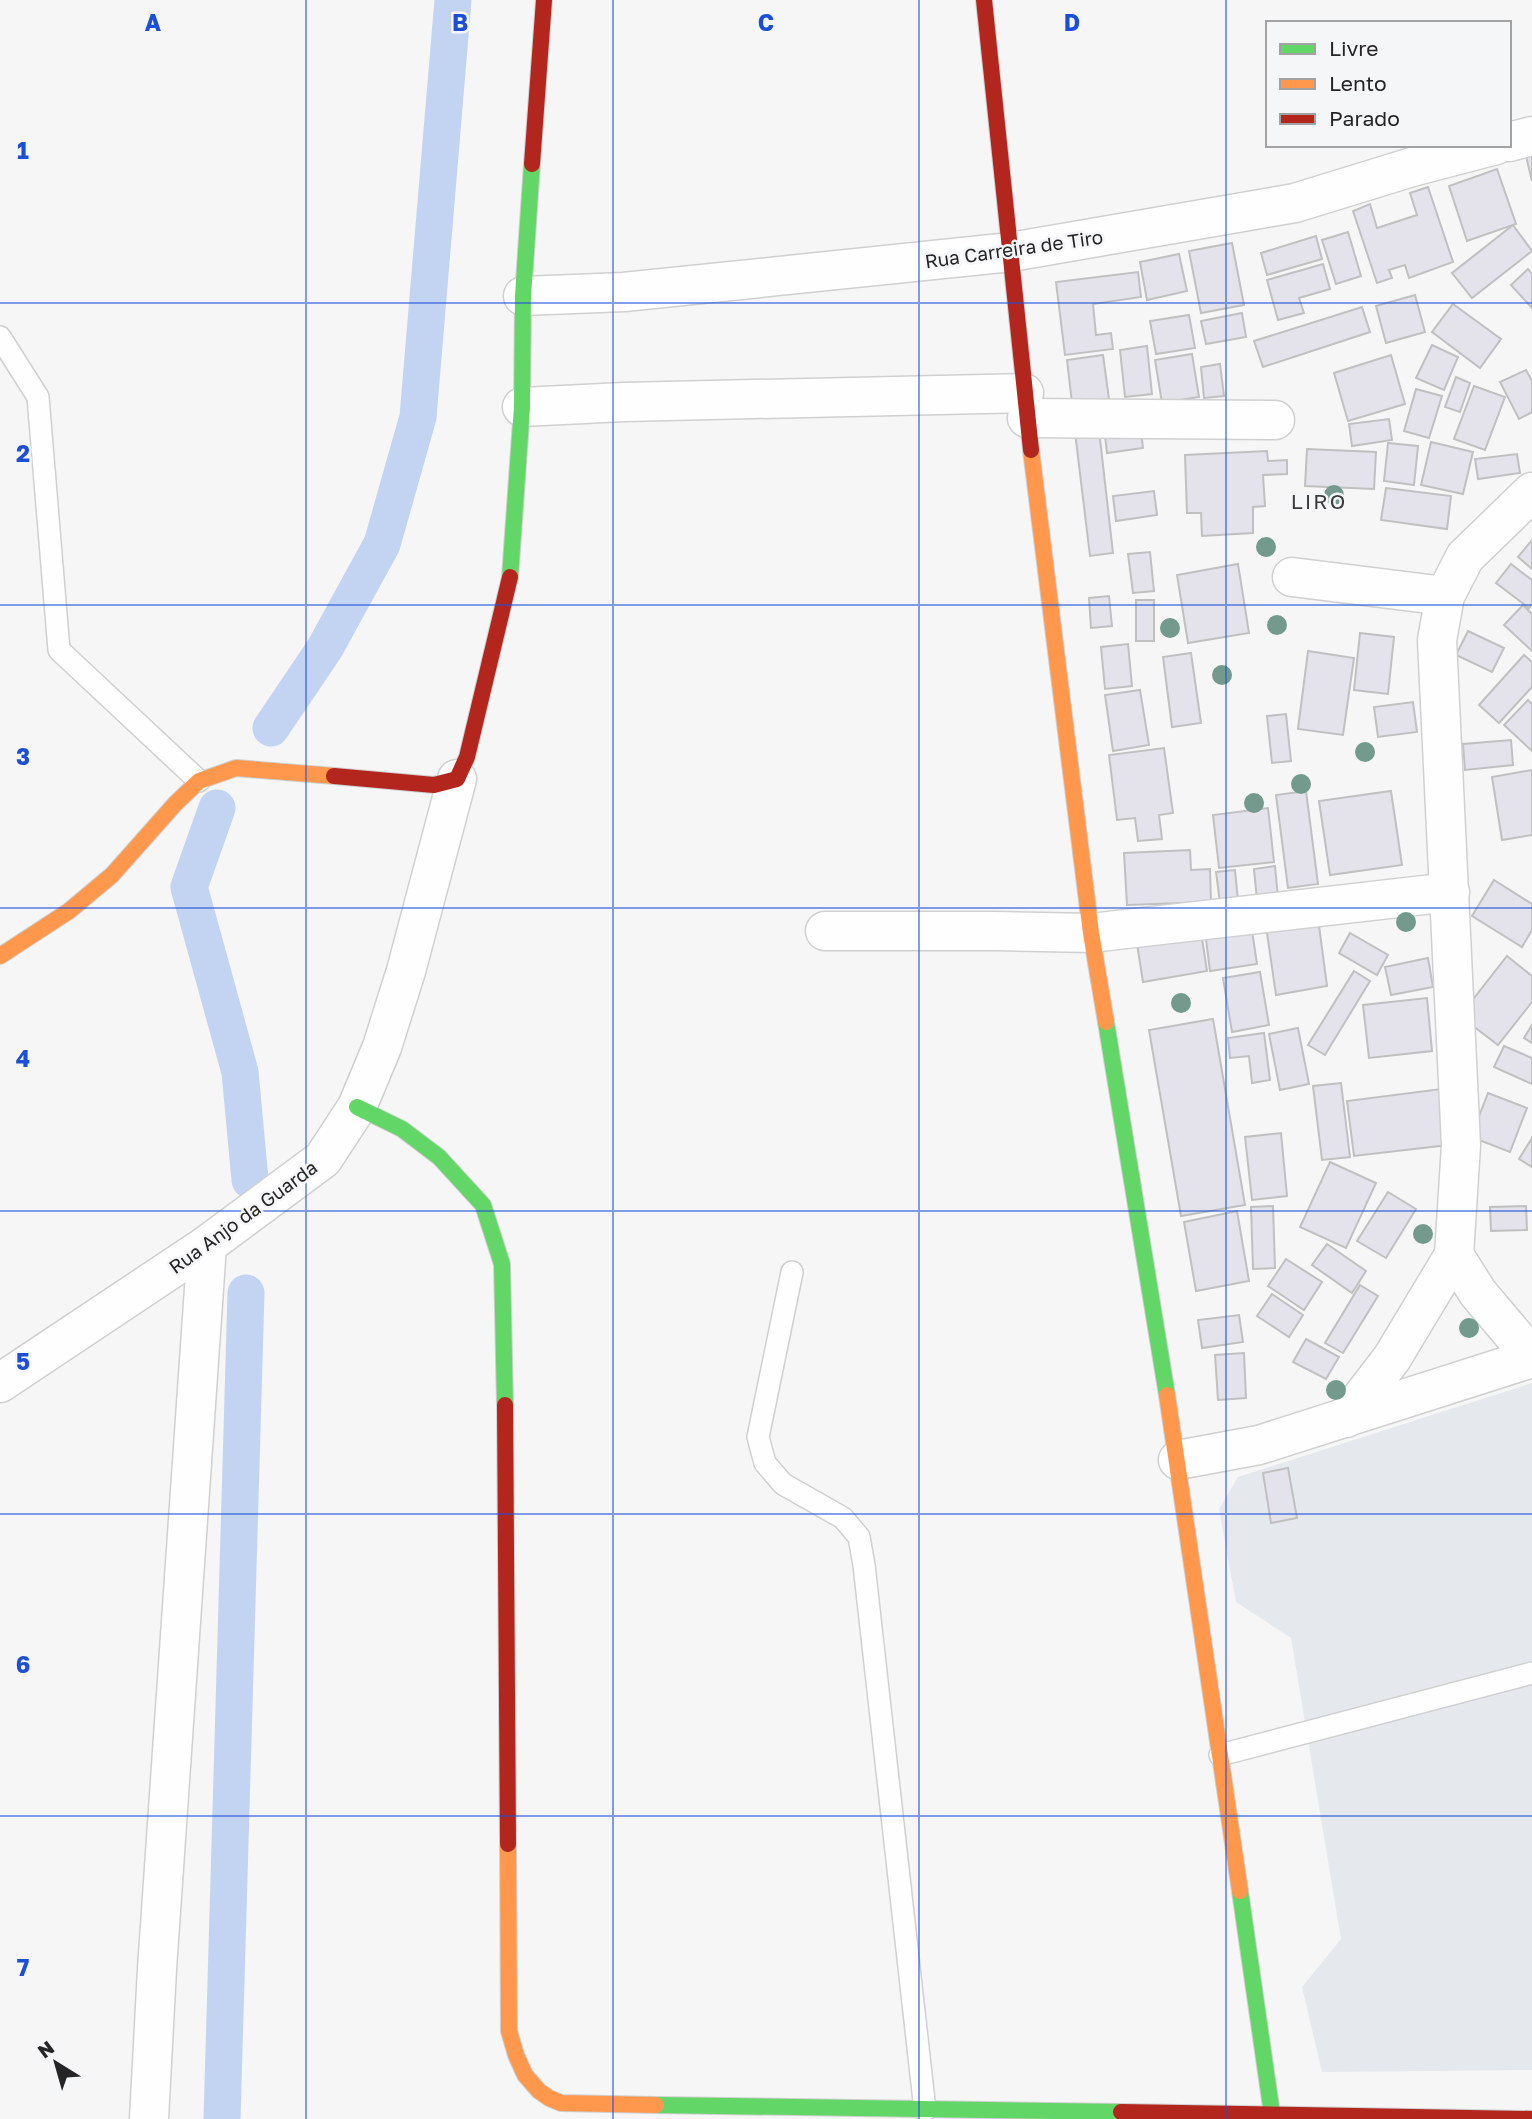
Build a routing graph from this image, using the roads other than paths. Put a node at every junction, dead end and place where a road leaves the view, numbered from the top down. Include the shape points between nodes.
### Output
1 (544, 0) edge
2 (984, 0) edge
3 (1532, 136) edge
4 (1511, 141) edge
5 (1488, 147) edge
6 (1011, 252) junction
7 (523, 296) junction
8 (0, 337) edge
9 (1025, 406) junction
10 (522, 407) junction
11 (1275, 419) dead end
12 (1532, 492) edge
13 (1292, 577) dead end
14 (1445, 596) junction
15 (457, 779) junction
16 (199, 781) junction
17 (1450, 892) junction
18 (825, 931) dead end
19 (1091, 933) junction
20 (0, 956) edge
21 (356, 1107) junction
22 (207, 1245) junction
23 (1454, 1255) junction
24 (792, 1272) dead end
25 (1532, 1358) edge
26 (0, 1384) edge
27 (1346, 1418) junction
28 (1178, 1460) junction
29 (1532, 1673) edge
30 (1220, 1755) junction
31 (925, 2110) junction
32 (1272, 2114) junction
33 (149, 2119) edge
34 (1532, 2119) edge

1 - 7 street
2 - 6 street
3 - 4 street
5 - 6 street, Rua Carreira de Tiro via 1296,203
6 - 7 street, Rua Carreira de Tiro via 624,292
6 - 9 street
7 - 10 street
8 - 16 lane via 38,397 59,650
9 - 10 street via 624,402
9 - 11 street
9 - 19 street
10 - 15 street via 510,575 467,757
12 - 14 street via 1465,557
13 - 14 street
14 - 17 street via 1437,640
15 - 16 street via 434,785 236,768
15 - 21 street, Rua Anjo da Guarda via 402,983
16 - 20 street via 111,875 69,911
17 - 19 street
17 - 23 street via 1461,1145
18 - 19 street
19 - 28 street
21 - 22 street, Rua Anjo da Guarda via 323,1159
21 - 31 street via 402,1129 439,1157 482,1205 502,1264 509,2031 514,2055 528,2081 561,2104
22 - 26 street, Rua Anjo da Guarda
22 - 33 street
23 - 25 street via 1478,1293
23 - 27 street via 1392,1358
24 - 31 lane via 758,1437 765,1463 783,1484 843,1518 859,1537
25 - 27 street
27 - 28 street via 1259,1445
28 - 30 street
29 - 30 lane
30 - 32 street
31 - 32 street
32 - 34 street

